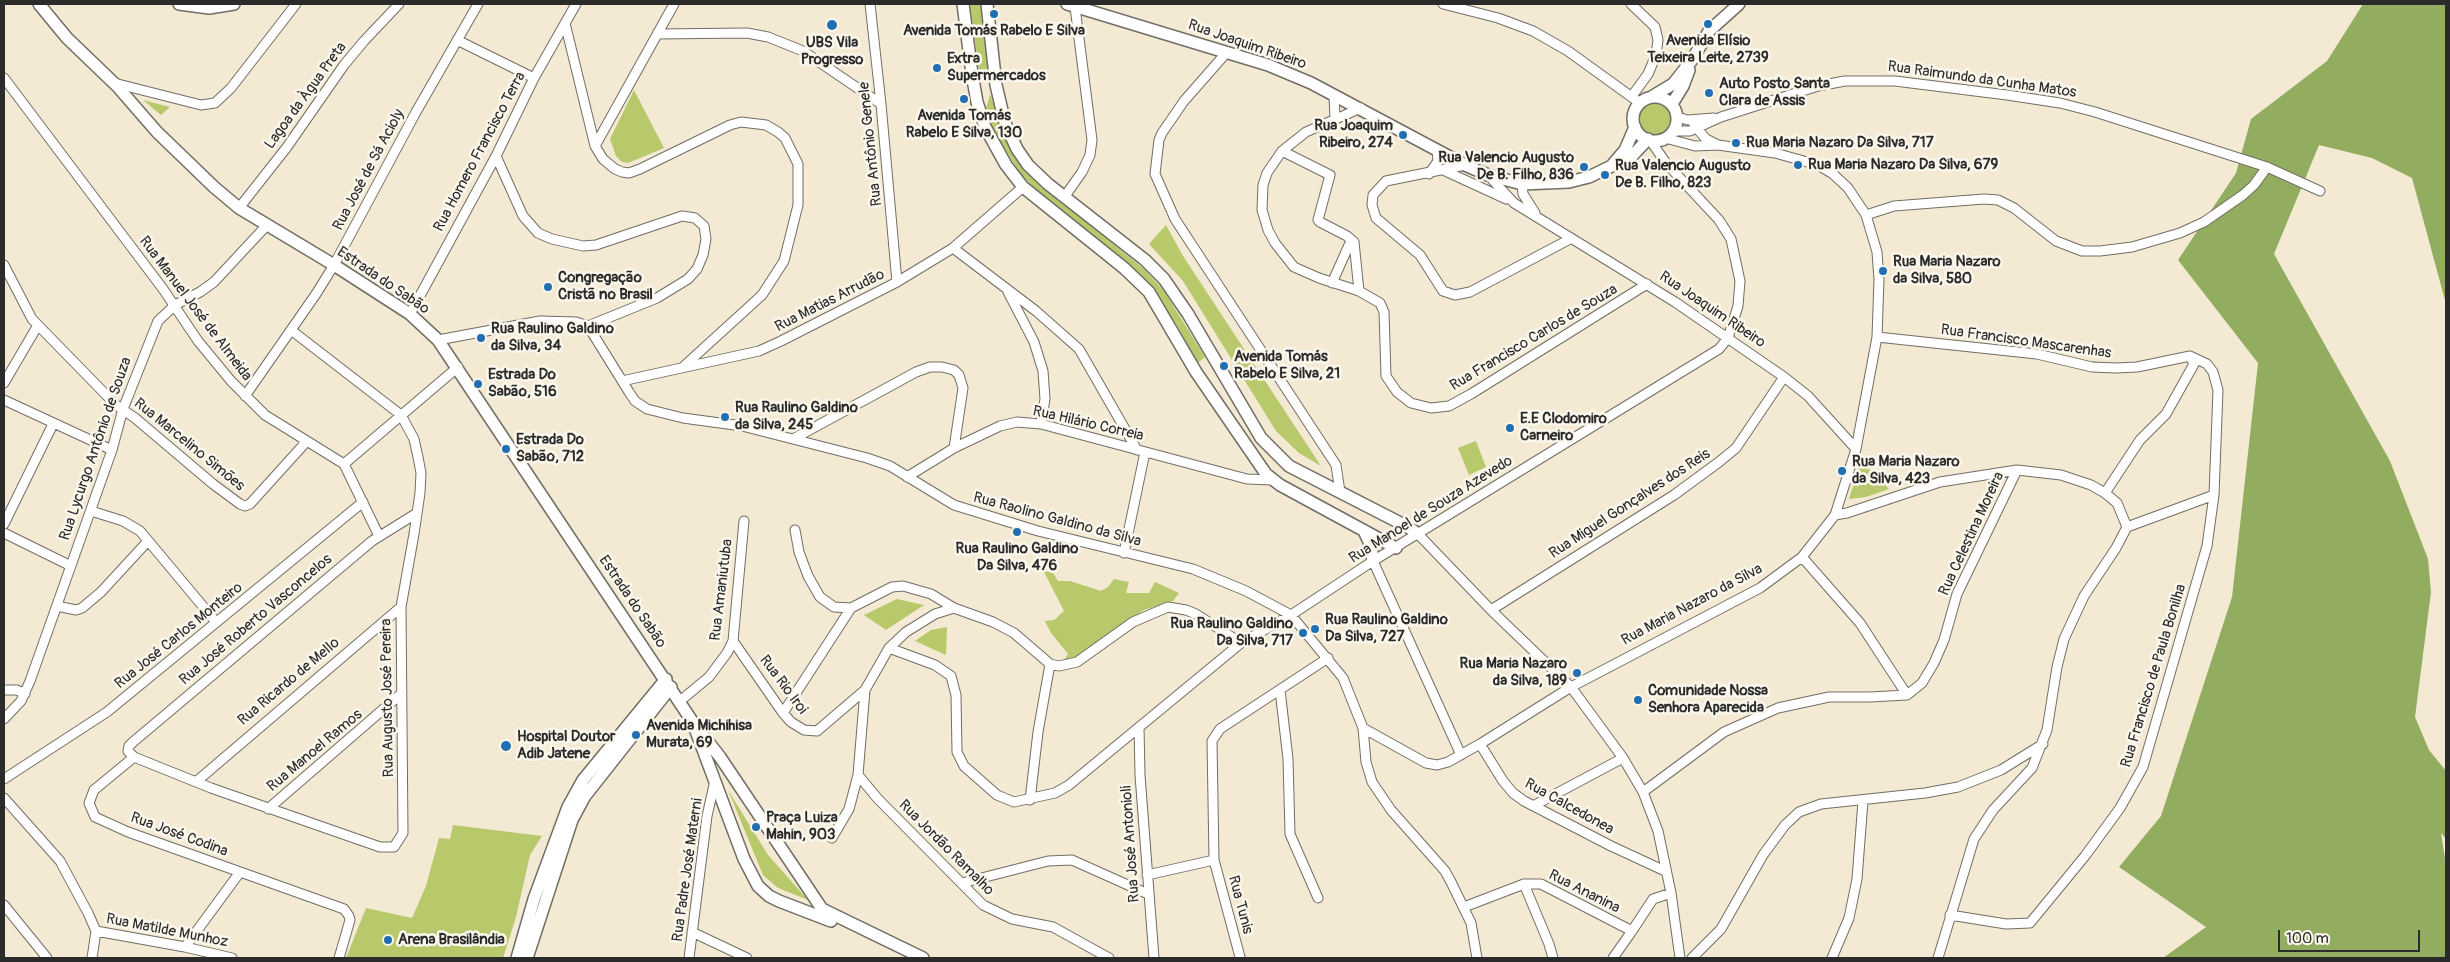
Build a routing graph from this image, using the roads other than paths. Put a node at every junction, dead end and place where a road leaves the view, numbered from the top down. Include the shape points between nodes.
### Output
1 (39, 4) edge
2 (179, 4) edge
3 (234, 4) edge
4 (296, 4) edge
5 (399, 4) edge
6 (478, 4) edge
7 (576, 4) edge
8 (674, 4) edge
9 (870, 4) edge
10 (964, 4) edge
11 (987, 4) edge
12 (1443, 4) edge
13 (1632, 4) edge
14 (1739, 4) edge
15 (1071, 5) edge
16 (565, 23) junction
17 (657, 34) junction
18 (457, 40) junction
19 (1227, 52) junction
20 (1692, 60) junction
21 (4, 78) edge
22 (534, 78) junction
23 (114, 82) junction
24 (996, 85) junction
25 (974, 86) junction
26 (1334, 95) junction
27 (1652, 97) junction
28 (1636, 99) junction
29 (882, 104) junction
30 (1672, 104) junction
31 (1360, 108) junction
32 (1722, 118) junction
33 (1334, 119) junction
34 (1683, 119) junction
35 (1635, 127) junction
36 (1697, 128) junction
37 (1669, 134) junction
38 (1649, 140) junction
39 (1718, 145) junction
40 (594, 146) junction
41 (1437, 150) junction
42 (1282, 151) junction
43 (496, 156) junction
44 (1465, 165) junction
45 (1609, 167) junction
46 (2267, 167) junction
47 (1443, 170) junction
48 (1429, 174) junction
49 (1488, 175) junction
50 (1522, 184) junction
51 (1023, 187) junction
52 (2320, 191) dead end
53 (1065, 196) junction
54 (1514, 203) junction
55 (239, 208) junction
56 (1866, 215) junction
57 (1537, 216) junction
58 (267, 225) junction
59 (1570, 239) junction
60 (1354, 242) junction
61 (954, 248) junction
62 (334, 265) junction
63 (4, 266) edge
64 (898, 282) junction
65 (1332, 283) junction
66 (1647, 284) junction
67 (1007, 290) junction
68 (1359, 291) junction
69 (175, 305) junction
70 (410, 314) junction
71 (38, 325) junction
72 (588, 326) junction
73 (291, 330) junction
74 (1728, 338) junction
75 (1877, 338) junction
76 (438, 340) junction
77 (2195, 358) junction
78 (1215, 361) junction
79 (458, 367) junction
80 (683, 367) junction
81 (1196, 372) junction
82 (1784, 377) junction
83 (622, 382) junction
84 (4, 383) edge
85 (245, 396) junction
86 (4, 400) edge
87 (123, 409) junction
88 (401, 415) junction
89 (53, 424) junction
90 (1041, 424) junction
91 (793, 438) junction
92 (307, 441) junction
93 (954, 448) junction
94 (1856, 449) junction
95 (112, 450) junction
96 (1141, 451) junction
97 (344, 464) junction
98 (2017, 470) junction
99 (907, 477) junction
100 (1273, 480) junction
101 (1340, 492) junction
102 (2105, 493) junction
103 (2214, 495) junction
104 (362, 502) junction
105 (90, 511) junction
106 (417, 513) junction
107 (1835, 515) junction
108 (744, 521) dead end
109 (4, 524) edge
110 (2126, 527) junction
111 (795, 530) dead end
112 (1364, 531) junction
113 (4, 533) edge
114 (1418, 534) junction
115 (379, 536) junction
116 (148, 541) junction
117 (1396, 548) junction
118 (1124, 553) junction
119 (1802, 557) junction
120 (1373, 561) junction
121 (71, 566) junction
122 (57, 606) junction
123 (401, 607) junction
124 (851, 608) junction
125 (954, 608) junction
126 (1491, 610) junction
127 (1291, 614) junction
128 (216, 622) junction
129 (733, 641) junction
130 (1241, 642) junction
131 (889, 648) junction
132 (1328, 658) junction
133 (1050, 664) junction
134 (668, 683) junction
135 (1571, 687) junction
136 (4, 690) edge
137 (865, 690) junction
138 (1280, 690) junction
139 (402, 693) junction
140 (25, 694) junction
141 (1907, 695) junction
142 (682, 704) junction
143 (653, 710) junction
144 (783, 713) junction
145 (4, 719) edge
146 (692, 721) junction
147 (1139, 727) junction
148 (1364, 728) junction
149 (1480, 744) junction
150 (2043, 744) junction
151 (1461, 755) junction
152 (134, 757) junction
153 (1623, 758) junction
154 (858, 775) junction
155 (4, 779) edge
156 (735, 779) junction
157 (197, 781) junction
158 (714, 784) junction
159 (1643, 792) junction
160 (4, 798) edge
161 (1030, 800) junction
162 (1863, 801) junction
163 (1533, 806) junction
164 (268, 809) junction
165 (832, 838) dead end
166 (1214, 860) junction
167 (1666, 870) junction
168 (240, 872) junction
169 (1147, 875) junction
170 (962, 883) junction
171 (1524, 884) junction
172 (1671, 893) junction
173 (1148, 894) junction
174 (1318, 898) dead end
175 (4, 904) edge
176 (1464, 906) junction
177 (1950, 915) junction
178 (857, 927) junction
179 (96, 931) junction
180 (1632, 931) junction
181 (692, 932) junction
182 (185, 947) junction
183 (1240, 957) edge
184 (47, 958) edge
185 (92, 958) edge
186 (232, 958) edge
187 (339, 958) edge
188 (516, 958) edge
189 (527, 958) edge
190 (689, 958) edge
191 (747, 958) edge
192 (923, 958) edge
193 (1109, 958) edge
194 (1154, 958) edge
195 (1477, 958) edge
196 (1552, 958) edge
197 (1613, 958) edge
198 (1680, 958) edge
199 (1692, 958) edge
200 (1832, 958) edge
201 (1938, 958) edge

1 - 23 street, Estrada do Sabão via 67,38
2 - 3 street via 209,8
4 - 23 street via 231,88 215,103 201,104
5 - 55 street, Lagoa da Àgua Preta via 349,59
6 - 18 street, Rua José de Sá Acioly
7 - 16 street, Rua Homero Francisco Terra
8 - 17 street
9 - 29 street, Rua Antônio Genele
10 - 25 street
11 - 24 street
12 - 28 street via 1533,30
13 - 28 street via 1655,27 1658,40 1656,55
14 - 20 street via 1709,31
15 - 19 street, Rua Joaquim Ribeiro
15 - 53 street via 1092,140 1090,155 1082,172
16 - 22 street, Rua Homero Francisco Terra
16 - 40 street
17 - 29 street via 747,33 768,37 803,51
17 - 40 street
18 - 22 street
18 - 62 street, Rua José de Sá Acioly
19 - 26 street, Rua Joaquim Ribeiro via 1268,65
19 - 101 street via 1165,127 1159,140 1155,174 1175,219 1336,465
20 - 27 street via 1673,84
20 - 30 street via 1683,86
21 - 69 street, Rua Manuel José de Almeida
22 - 43 street, Rua Homero Francisco Terra
23 - 55 street, Estrada do Sabão via 186,162
24 - 25 street
24 - 53 street via 1005,122 1017,149 1028,165
25 - 51 street via 985,127 1006,165
26 - 31 street, Rua Joaquim Ribeiro
26 - 33 street
27 - 28 street
27 - 30 street via 1663,98
28 - 35 street
29 - 64 street, Rua Antônio Genele
30 - 34 street
31 - 33 street, Rua Francisco Carlos de Souza
31 - 41 street, Rua Joaquim Ribeiro
32 - 34 street, Rua Raimundo da Cunha Matos
32 - 36 street, Rua Raimundo da Cunha Matos
32 - 46 street, Rua Raimundo da Cunha Matos via 1818,86 1845,81 1895,81 2060,103
33 - 42 street, Rua Francisco Carlos de Souza via 1306,132
34 - 36 street, Rua Maria Nazaro da Silva
34 - 37 street
35 - 38 street
35 - 45 street via 1626,150
36 - 37 street, Rua Raimundo da Cunha Matos
36 - 39 street, Rua Maria Nazaro da Silva via 1706,139
37 - 38 street
37 - 39 street, Rua Maria Nazaro da Silva via 1695,146
38 - 45 street via 1632,156
38 - 74 street, Rua Manoel de Souza Azevedo via 1719,220 1730,239 1740,281 1738,306
39 - 56 street, Rua Maria Nazaro da Silva via 1775,153 1818,165 1848,188
40 - 80 street via 615,169 629,173 730,125 754,122 778,132 786,138 793,151 799,175 798,205 784,261 762,295
41 - 44 street, Rua Joaquim Ribeiro
41 - 48 street via 1438,161
42 - 60 street via 1330,175 1318,220
42 - 65 street, Rua Francisco Carlos de Souza via 1263,185 1262,210 1268,230 1285,258 1294,266
43 - 70 street, Rua Homero Francisco Terra
43 - 72 street via 523,216 538,233 552,239 583,246 596,245 682,216 695,218 704,226 703,254 697,269 688,278 657,298
44 - 47 street
44 - 49 street, Rua Joaquim Ribeiro
45 - 50 street via 1569,182
46 - 52 street, Rua Raimundo da Cunha Matos
46 - 56 street via 2243,195 2204,222 2180,233 2132,247 2100,251 2082,251 2056,242 2014,208 1998,200 1984,198 1894,206
47 - 48 street
47 - 54 street
48 - 59 street via 1386,181 1373,195 1372,212 1416,250 1441,289 1448,294 1470,292
49 - 50 street, Rua Joaquim Ribeiro
49 - 54 street, Rua Joaquim Ribeiro
50 - 57 street, Rua Joaquim Ribeiro via 1523,194
51 - 61 street, Rua Matias Arrudão
51 - 81 street via 1149,292
53 - 78 street via 1164,279
54 - 57 street, Rua Joaquim Ribeiro
55 - 58 street, Estrada do Sabão
56 - 75 street, Rua Maria Nazaro da Silva via 1877,252
57 - 59 street, Rua Joaquim Ribeiro
58 - 62 street, Estrada do Sabão
58 - 69 street, Rua Lycurgo Antônio de Souza via 214,282
59 - 66 street, Rua Joaquim Ribeiro
60 - 65 street via 1349,245
60 - 68 street
61 - 64 street, Rua Matias Arrudão
61 - 67 street
62 - 70 street, Estrada do Sabão
62 - 73 street, Rua José de Sá Acioly
63 - 71 street, Rua Marcelino Simões
64 - 80 street, Rua Matias Arrudão via 759,352
65 - 68 street, Rua Francisco Carlos de Souza
66 - 68 street, Rua Francisco Carlos de Souza via 1472,394 1449,406 1431,408 1411,403 1397,392 1386,376 1382,307 1373,297
66 - 74 street, Rua Joaquim Ribeiro
67 - 90 street via 1034,342 1043,371 1045,399
67 - 96 street via 1079,350
69 - 85 street, Rua Manuel José de Almeida via 198,341
69 - 87 street, Rua Lycurgo Antônio de Souza via 151,333
70 - 76 street, Estrada do Sabão
71 - 84 street
71 - 87 street, Rua Marcelino Simões
72 - 76 street via 576,322 540,322
72 - 83 street, Rua Raolino Galdino da Silva
73 - 85 street, Rua José de Sá Acioly
73 - 88 street, Rua Augusto José Pereira
74 - 82 street, Rua Joaquim Ribeiro
74 - 114 street, Rua Manoel de Souza Azevedo via 1710,356
75 - 77 street, Rua Francisco Mascarenhas via 2037,354 2092,367 2138,367
75 - 94 street, Rua Maria Nazaro da Silva
76 - 79 street, Estrada do Sabão
77 - 102 street via 2166,414 2140,440
77 - 103 street, Rua Francisco de Paula Bonilha via 2207,364 2213,372 2218,390
78 - 81 street
78 - 101 street via 1261,438 1289,466
79 - 88 street
79 - 134 street, Estrada do Sabão via 520,465
80 - 83 street, Rua Matias Arrudão
81 - 100 street via 1259,467
82 - 94 street, Rua Joaquim Ribeiro via 1808,396
82 - 126 street, Rua Miguel Gonçalves dos Reis via 1736,448 1719,462 1666,500
83 - 91 street, Rua Raolino Galdino da Silva via 635,401 647,409
85 - 92 street, Rua Manuel José de Almeida via 265,415
86 - 89 street
87 - 92 street, Rua Marcelino Simões via 213,484 246,506
87 - 95 street, Rua Lycurgo Antônio de Souza
88 - 97 street
88 - 106 street, Rua Augusto José Pereira via 414,439 421,473
89 - 95 street
89 - 109 street
90 - 93 street, Rua Hilário Correia via 1016,422 1000,426
90 - 96 street, Rua Hilário Correia
91 - 93 street via 916,372 942,367 954,370 963,388
91 - 99 street, Rua Raolino Galdino da Silva via 868,458
92 - 97 street, Rua Manuel José de Almeida
93 - 99 street, Rua Hilário Correia
94 - 107 street, Rua Maria Nazaro da Silva
95 - 105 street, Rua Lycurgo Antônio de Souza
96 - 100 street, Rua Hilário Correia via 1247,479
96 - 118 street
97 - 104 street
98 - 102 street via 2061,475
98 - 107 street via 1940,482
98 - 141 street, Rua Celestina Moreira via 1957,594 1934,663 1922,683
99 - 118 street, Rua Raolino Galdino da Silva via 954,505 982,516
100 - 112 street
101 - 114 street
102 - 110 street via 2116,503
103 - 110 street
103 - 177 street, Rua Francisco de Paula Bonilha via 2207,546 2143,767 2120,808 2030,923 2006,924
104 - 115 street
104 - 128 street, Rua José Carlos Monteiro
105 - 116 street via 134,527
105 - 121 street, Rua Lycurgo Antônio de Souza
106 - 115 street, Rua José Roberto Vasconcelos
106 - 123 street, Rua Augusto José Pereira
107 - 119 street, Rua Maria Nazaro da Silva
108 - 129 street, Rua Amaniutuba
110 - 150 street via 2084,596 2064,638
111 - 124 street via 799,552 820,597 834,607
112 - 117 street
112 - 120 street
113 - 121 street
114 - 117 street, Rua Manoel de Souza Azevedo
114 - 126 street
115 - 152 street, Rua José Roberto Vasconcelos via 133,742 127,750
116 - 122 street via 82,608
116 - 128 street
117 - 120 street, Rua Manoel de Souza Azevedo
118 - 127 street, Rua Raolino Galdino da Silva via 1194,569
119 - 135 street, Rua Maria Nazaro da Silva via 1760,588
119 - 141 street via 1860,623
120 - 127 street, Rua Manoel de Souza Azevedo
120 - 151 street
121 - 122 street, Rua Lycurgo Antônio de Souza
122 - 140 street, Rua Lycurgo Antônio de Souza
123 - 139 street, Rua Augusto José Pereira
123 - 157 street, Rua Ricardo de Mello
124 - 125 street via 892,587 903,586 931,594
124 - 144 street
125 - 131 street via 920,622
125 - 133 street via 1014,633
126 - 135 street
127 - 130 street, Rua Manoel de Souza Azevedo
127 - 132 street, Rua Raolino Galdino da Silva
128 - 155 street, Rua José Carlos Monteiro via 107,712
129 - 142 street, Rua Amaniutuba via 710,677
129 - 144 street, Rua Rio Iroi
130 - 133 street via 1196,614 1168,607 1133,622 1078,662 1065,666
130 - 147 street, Rua Manoel de Souza Azevedo
131 - 137 street
131 - 161 street, Rua Manoel de Souza Azevedo via 935,664 948,672 956,695 955,745 964,766 1005,800
132 - 138 street
132 - 148 street, Rua Raolino Galdino da Silva via 1343,678
133 - 161 street
134 - 142 street, Estrada do Sabão
134 - 143 street
134 - 188 street via 584,780 568,807
135 - 149 street, Rua Maria Nazaro da Silva
135 - 153 street
136 - 140 street
137 - 144 street, Rua Rio Iroi via 817,731 799,728
137 - 154 street
138 - 166 street, Rua Tunis via 1229,723 1213,738
138 - 174 street via 1288,759 1290,834
139 - 164 street, Rua Manoel Ramos
139 - 164 street, Rua Augusto José Pereira via 404,826 396,845 380,847
140 - 145 street, Rua Lycurgo Antônio de Souza
141 - 159 street via 1829,696 1778,708 1724,732
142 - 143 street via 662,704
142 - 146 street, Estrada do Sabão
143 - 189 street via 593,783 572,820
146 - 156 street, Estrada do Sabão
146 - 158 street, Estrada do Sabão
147 - 161 street, Rua Manoel de Souza Azevedo via 1069,786
147 - 169 street, Rua José Antonioli
148 - 151 street, Rua Maria Nazaro da Silva via 1426,763 1441,764
148 - 176 street, Rua Raolino Galdino da Silva via 1366,762 1372,782 1391,810 1445,872
149 - 151 street, Rua Maria Nazaro da Silva
149 - 163 street, Rua Calcedonea via 1513,793
150 - 162 street via 2002,770 1958,787
150 - 177 street via 2032,768 1993,810 1974,838
152 - 157 street, Rua Augusto José Pereira
152 - 168 street, Rua José Codina via 94,790 89,803 95,816 128,832
153 - 159 street
153 - 163 street
154 - 165 street via 849,809
154 - 170 street, Rua Jordão Ramalho
156 - 158 street via 723,772 716,776
156 - 178 street, Estrada do Sabão via 822,908
157 - 164 street, Rua Augusto José Pereira
158 - 178 street, Estrada do Sabão via 744,860 758,886 769,896 794,908
158 - 181 street, Rua Padre José Materni
159 - 167 street via 1658,831
160 - 179 street via 60,861
162 - 199 street via 1821,804 1792,818 1763,855 1721,929
162 - 200 street via 1857,879 1849,918
163 - 167 street, Rua Calcedonea
166 - 169 street
166 - 183 street, Rua Tunis
167 - 172 street
168 - 182 street
168 - 187 street, Rua José Codina via 344,909 350,916
169 - 173 street, Rua José Antonioli
170 - 173 street via 1048,861 1072,860
170 - 193 street, Rua Jordão Ramalho via 983,905 999,914 1047,924
171 - 176 street, Rua Ananina
171 - 180 street, Rua Ananina via 1541,884
171 - 196 street
172 - 180 street via 1653,899
172 - 198 street
173 - 194 street, Rua José Antonioli
175 - 184 street
176 - 195 street, Rua Raolino Galdino da Silva
177 - 201 street
178 - 192 street, Estrada do Sabão
179 - 182 street, Rua Matilde Munhoz
179 - 185 street
180 - 197 street, Rua Ananina
181 - 190 street, Rua Padre José Materni
181 - 191 street
182 - 186 street, Rua Matilde Munhoz

